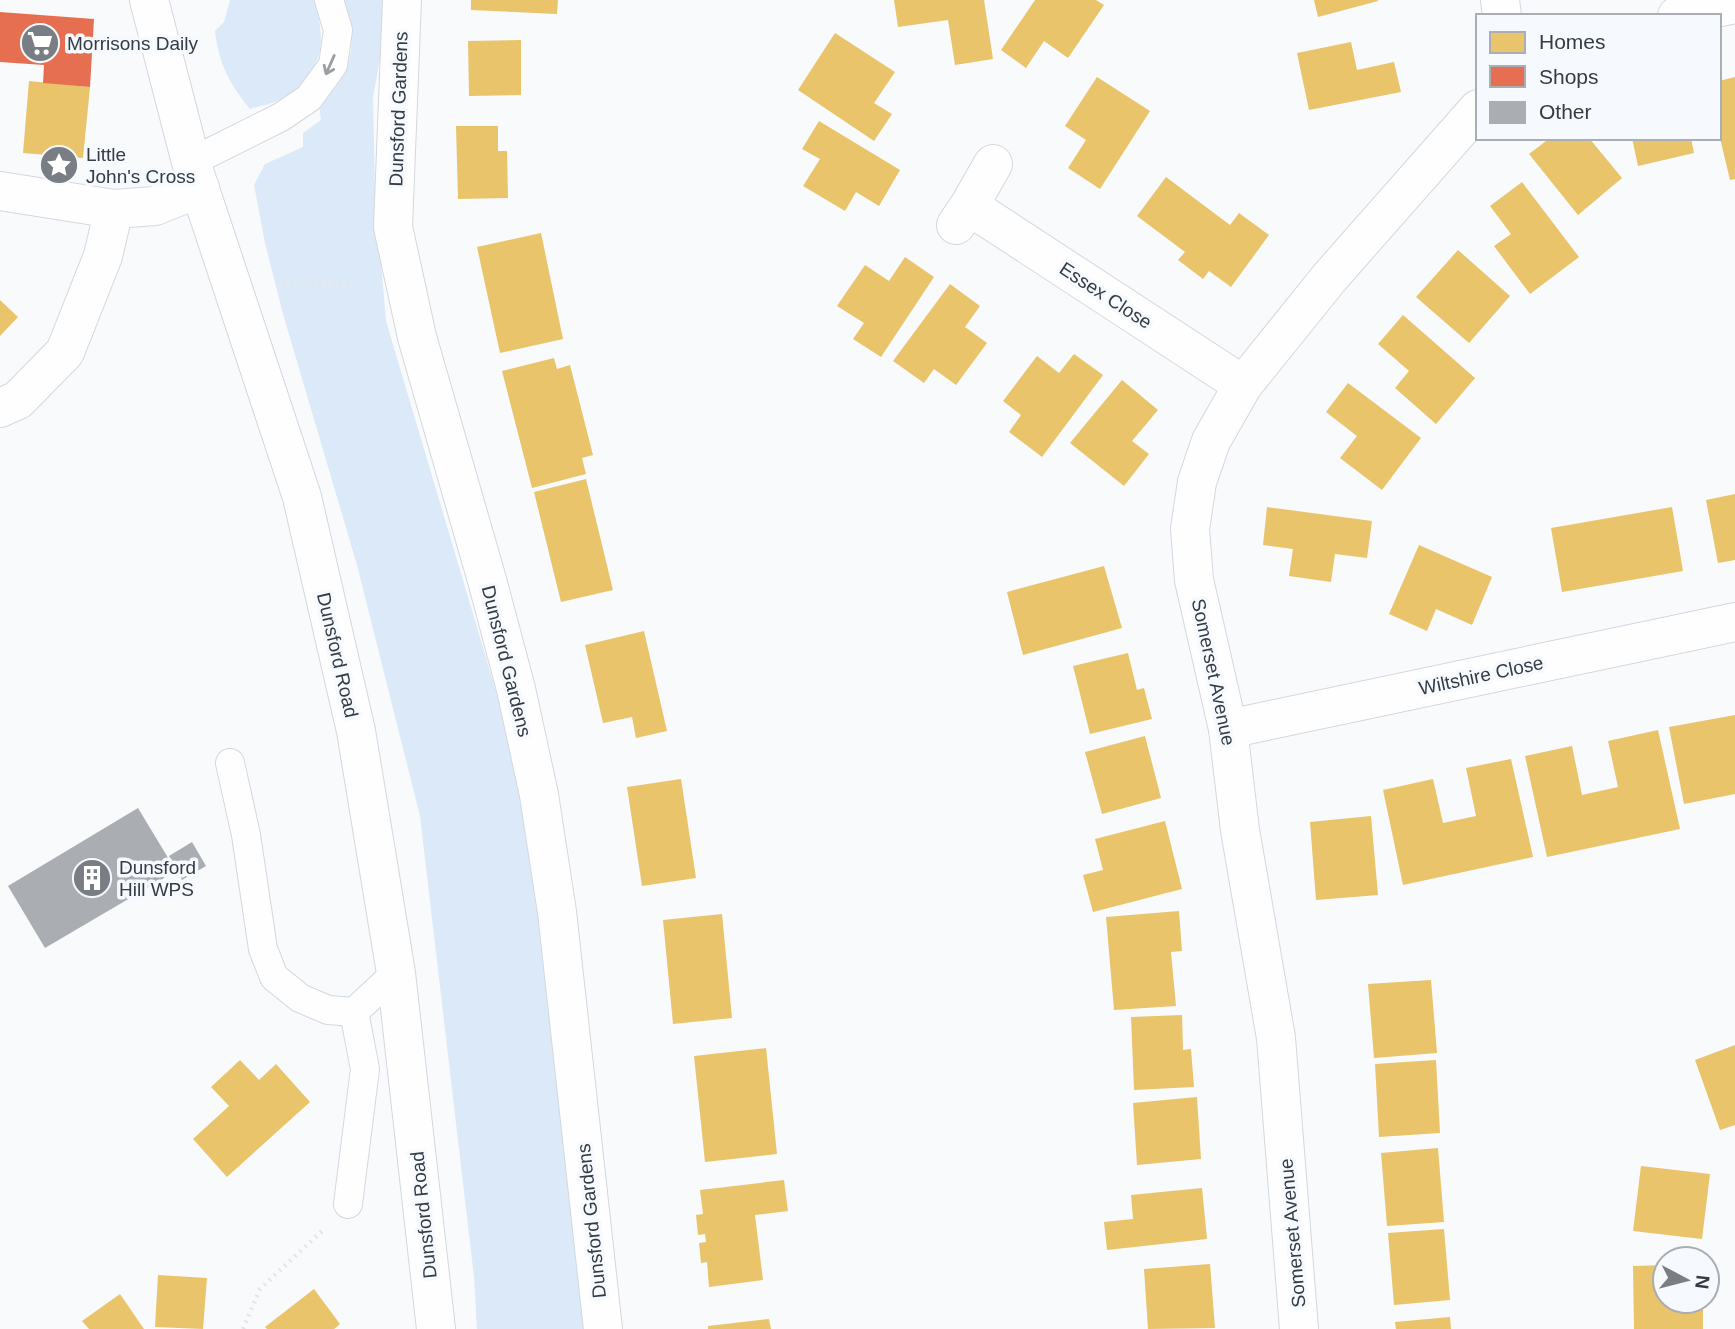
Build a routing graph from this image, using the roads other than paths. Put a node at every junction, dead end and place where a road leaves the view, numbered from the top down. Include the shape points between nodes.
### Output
1 (149, 0) edge
2 (329, 0) edge
3 (402, 0) edge
4 (1735, 4) edge
5 (1687, 14) edge
6 (1476, 111) edge
7 (993, 164) dead end
8 (196, 175) junction
9 (0, 191) edge
10 (114, 209) junction
11 (1243, 385) junction
12 (0, 408) edge
13 (1735, 622) edge
14 (1228, 729) junction
15 (230, 763) dead end
16 (396, 973) junction
17 (354, 1012) junction
18 (348, 1204) road end
19 (436, 1329) edge
20 (603, 1329) edge
21 (1299, 1329) edge

1 - 8 street, Dunsford Road
2 -> 8 lane via 338,30 333,65 309,98
3 - 20 street, Dunsford Gardens via 393,227 417,337 509,665 539,796 557,912
4 - 5 street
6 - 11 street, Somerset Avenue
7 - 11 street, Essex Close via 963,215
8 - 10 street via 155,206
8 - 16 street, Dunsford Road via 302,497 356,731
9 - 10 street
10 - 12 street via 103,256 65,352 18,400
11 - 14 street, Somerset Avenue via 1212,441 1197,482 1190,529 1194,580
13 - 14 street, Wiltshire Close
14 - 21 street, Somerset Avenue via 1240,830 1276,1038
15 - 17 lane via 263,949 274,976 300,998 328,1010
16 - 17 lane
16 - 19 street, Dunsford Road
17 - 18 lane via 366,1069

